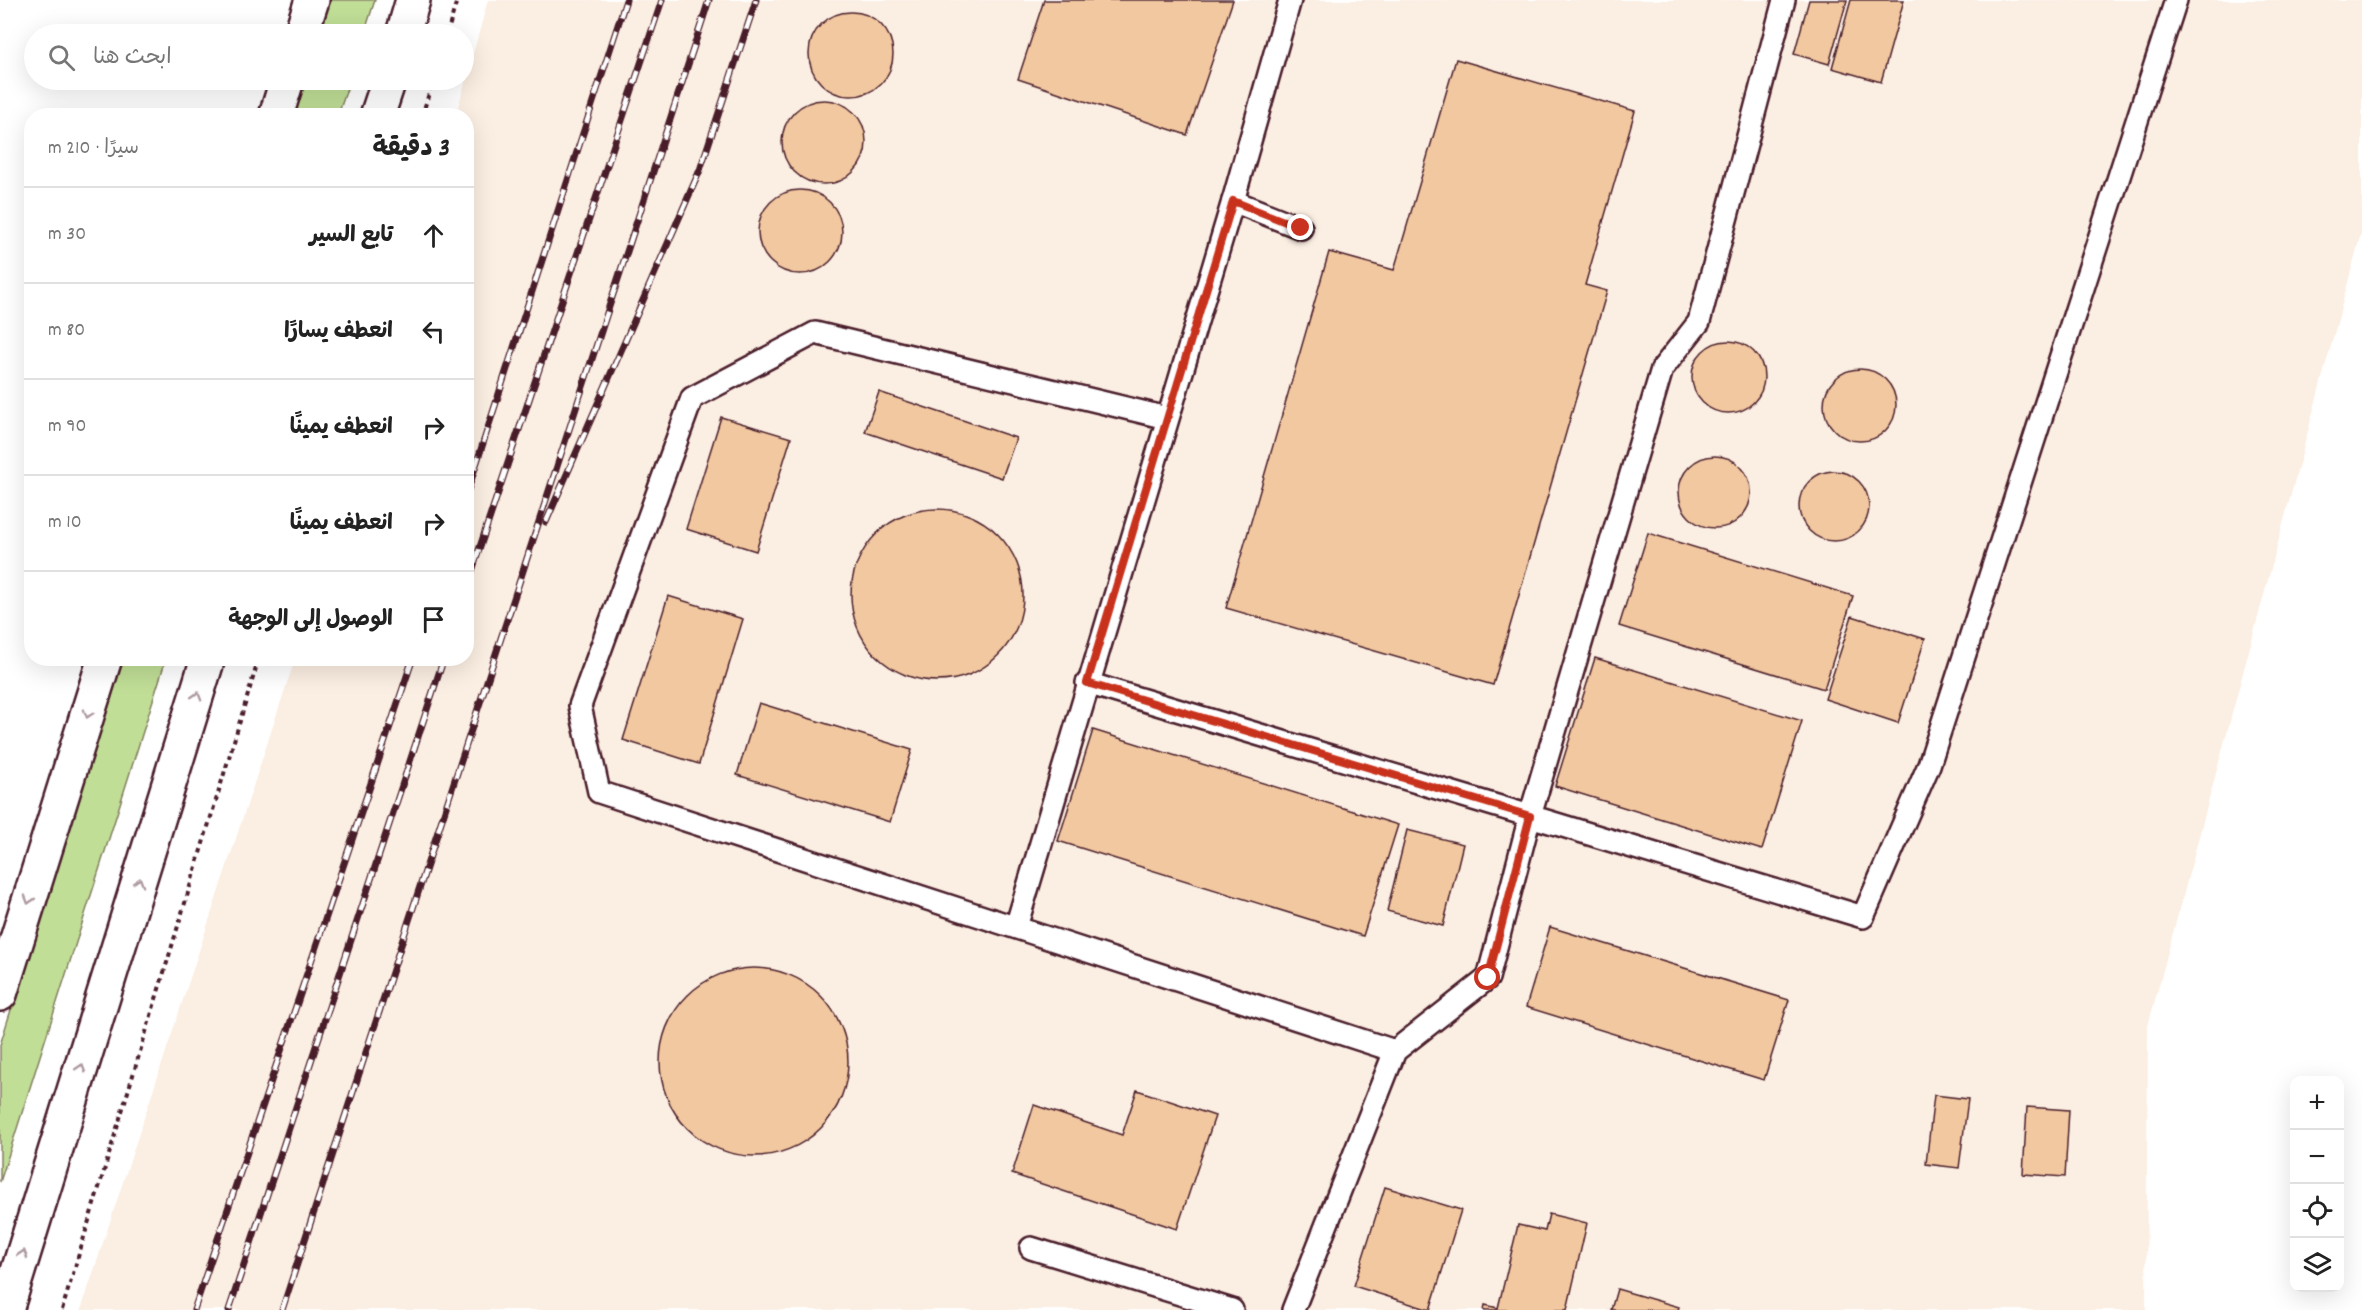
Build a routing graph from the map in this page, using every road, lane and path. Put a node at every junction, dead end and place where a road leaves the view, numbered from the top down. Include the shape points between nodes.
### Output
1 (312, 0) edge
2 (413, 0) edge
3 (457, 0) edge
4 (1290, 0) edge
5 (1784, 0) edge
6 (2176, 0) edge
7 (304, 24) edge
8 (406, 24) edge
9 (450, 24) edge
10 (284, 90) edge
11 (386, 90) edge
12 (430, 90) edge
13 (278, 108) edge
14 (380, 108) edge
15 (424, 108) edge
16 (1233, 201) junction
17 (1301, 228) dead end
18 (1167, 417) junction
19 (102, 666) edge
20 (206, 666) edge
21 (257, 666) edge
22 (1087, 683) junction
23 (1530, 816) junction
24 (1016, 927) junction
25 (0, 994) edge
26 (1395, 1051) junction
27 (1031, 1248) dead end
28 (6, 1310) edge
29 (62, 1310) edge
30 (1232, 1310) edge
31 (1293, 1310) edge

1 - 7 street
2 - 8 street
3 - 9 path
4 - 16 lane
5 - 23 lane via 1699,322 1662,369
6 - 23 lane via 1929,765 1863,916
10 - 13 street
11 - 14 street
12 - 15 path
16 - 17 lane
16 - 18 lane
18 - 22 lane
18 - 24 lane via 815,333 692,398 580,706 599,792
19 -> 25 street
28 -> 20 street
21 - 29 path
22 - 23 lane
22 - 24 lane
23 - 26 lane via 1488,978
24 - 26 lane
26 - 31 lane
27 - 30 lane

